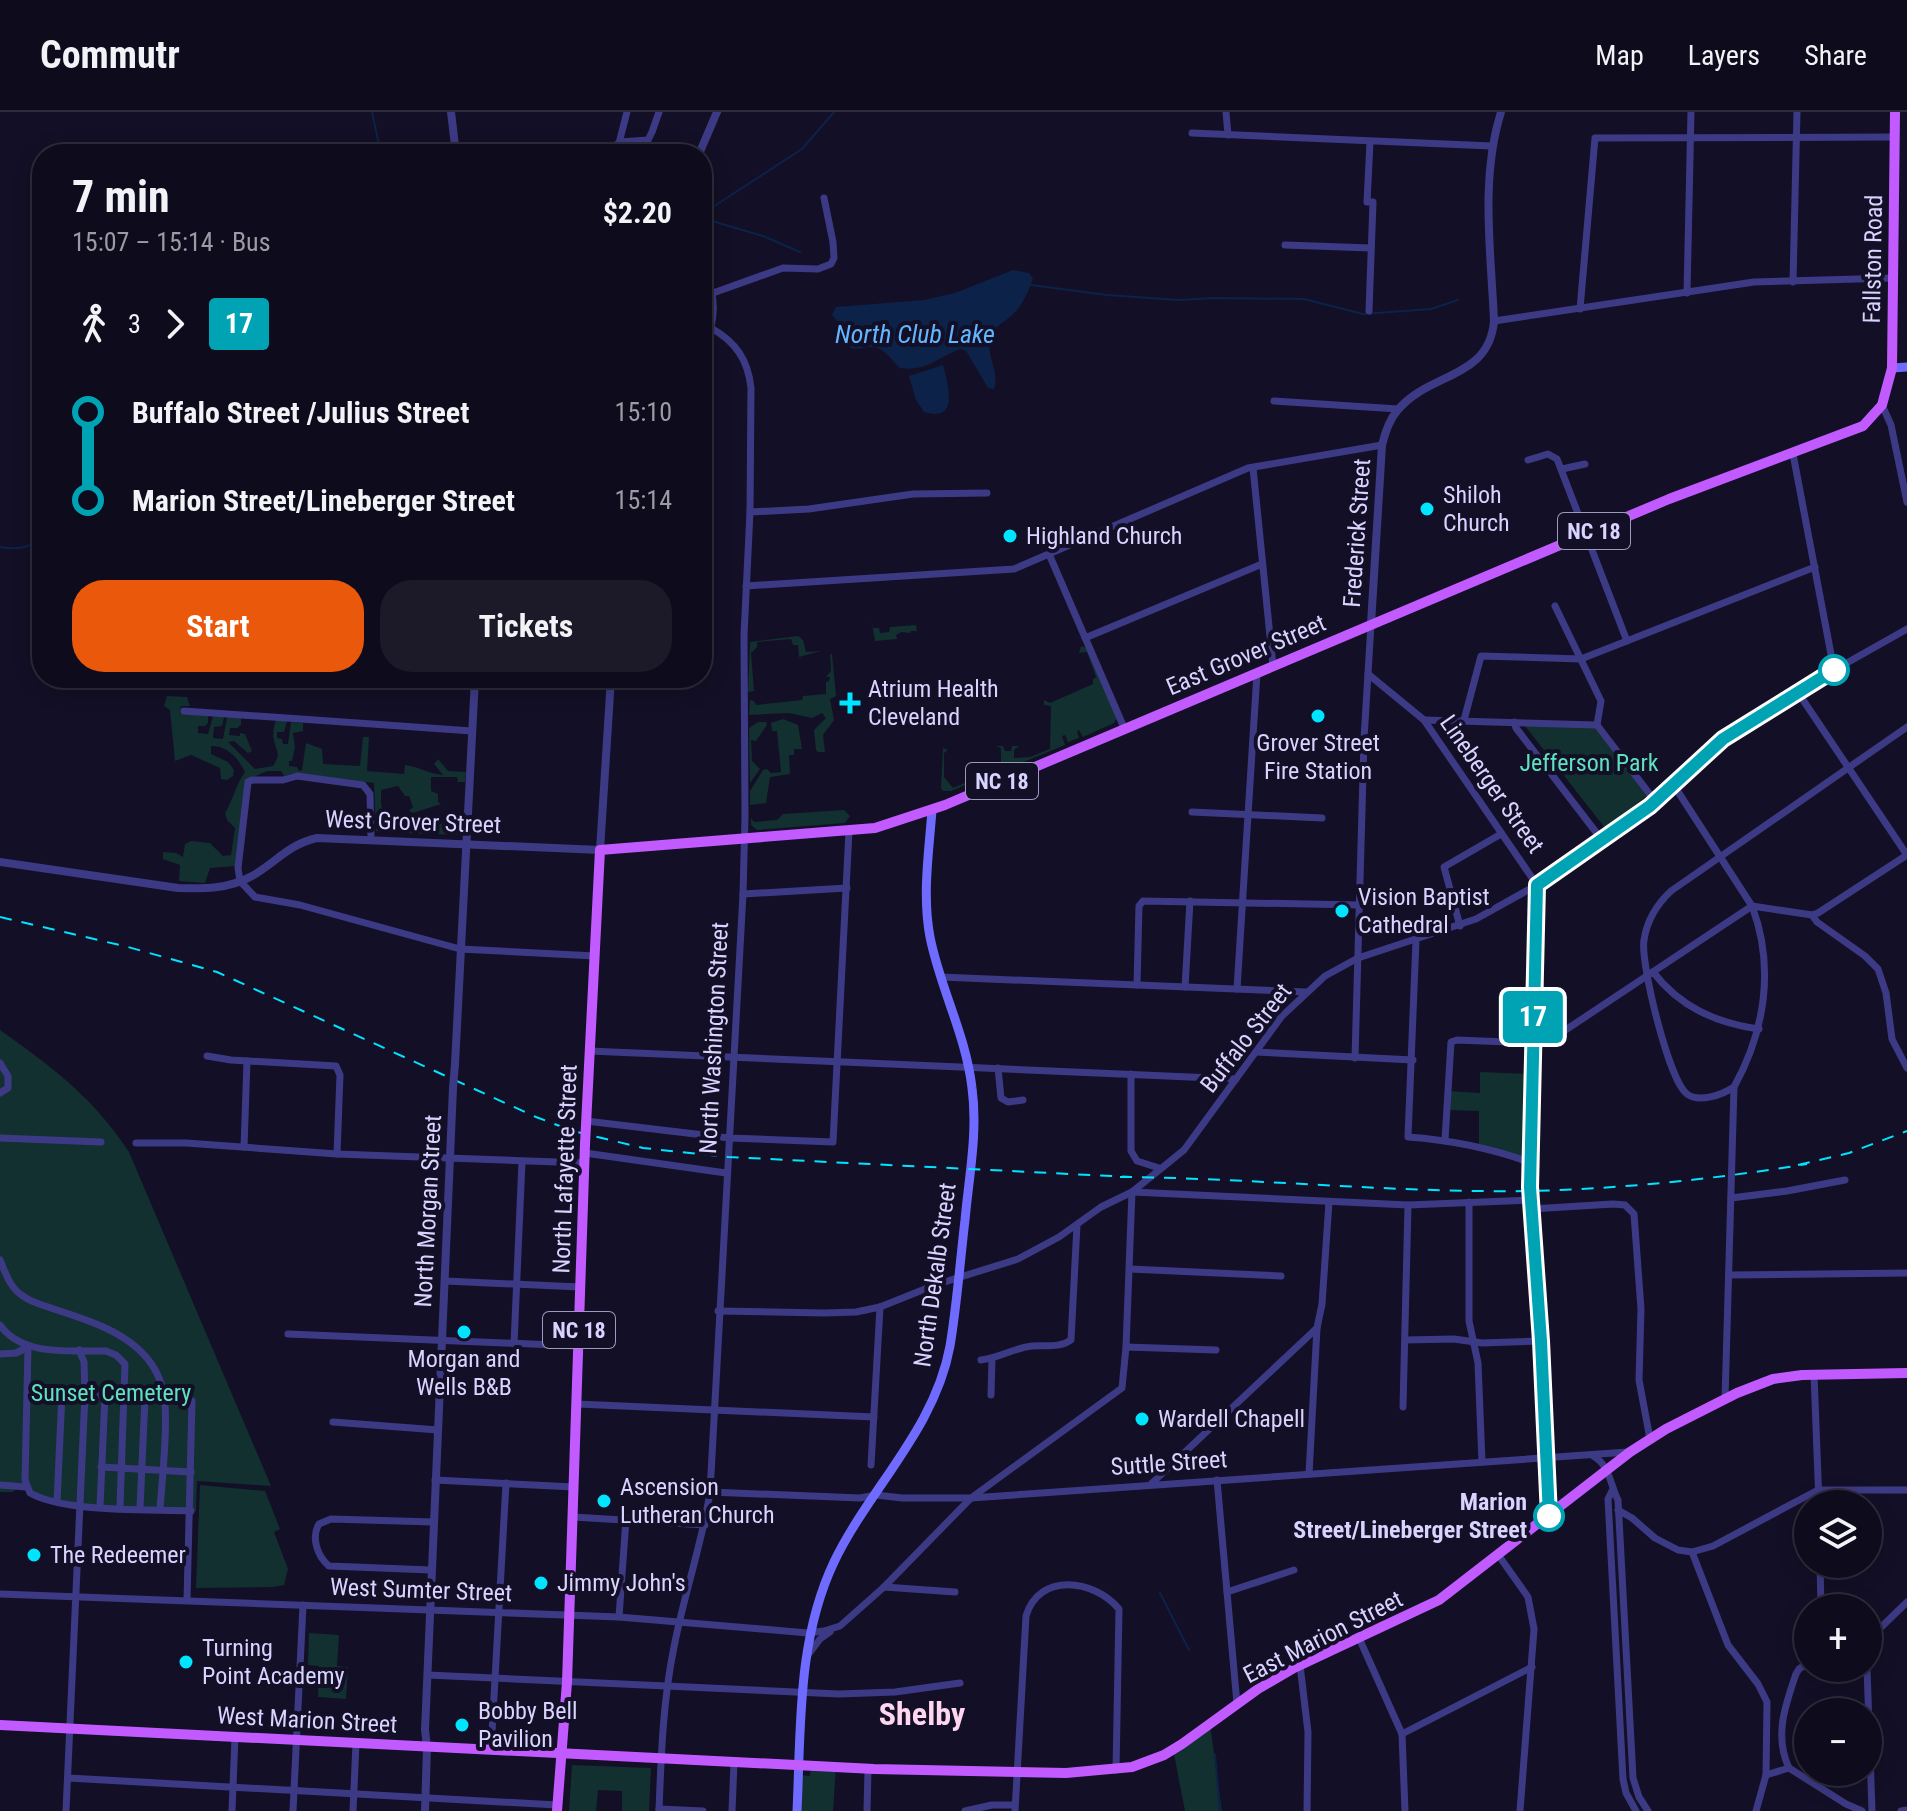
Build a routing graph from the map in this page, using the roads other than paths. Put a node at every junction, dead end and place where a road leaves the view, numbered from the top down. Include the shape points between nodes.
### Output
1 (451, 112) edge
2 (627, 112) edge
3 (659, 112) edge
4 (717, 112) edge
5 (1226, 112) edge
6 (1501, 112) edge
7 (1691, 112) edge
8 (1797, 112) edge
9 (1895, 112) edge
10 (1192, 133) dead end
11 (1228, 135) junction
12 (1895, 137) junction
13 (1690, 139) junction
14 (1796, 139) junction
15 (648, 140) junction
16 (620, 142) junction
17 (1370, 142) junction
18 (455, 144) edge
19 (617, 144) edge
20 (646, 144) edge
21 (703, 144) edge
22 (1492, 146) junction
23 (824, 198) dead end
24 (1285, 245) dead end
25 (1371, 248) junction
26 (1893, 278) junction
27 (1793, 282) junction
28 (713, 293) joint
29 (1687, 293) junction
30 (1580, 309) junction
31 (1369, 311) dead end
32 (1494, 321) junction
33 (712, 324) edge
34 (712, 329) edge
35 (1907, 367) edge
36 (1892, 368) junction
37 (1274, 401) dead end
38 (1882, 405) junction
39 (1398, 409) junction
40 (1382, 445) junction
41 (1793, 454) junction
42 (1528, 460) dead end
43 (1585, 464) dead end
44 (1253, 468) junction
45 (1562, 469) junction
46 (987, 493) dead end
47 (1907, 502) edge
48 (750, 512) junction
49 (1586, 533) junction
50 (1049, 554) junction
51 (1262, 564) junction
52 (1815, 567) junction
53 (746, 586) junction
54 (1555, 606) dead end
55 (1371, 624) junction
56 (1907, 629) edge
57 (1085, 638) junction
58 (1627, 641) junction
59 (1581, 659) junction
60 (1273, 666) junction
61 (1834, 670) junction
62 (1257, 673) junction
63 (1368, 674) junction
64 (474, 688) edge
65 (610, 688) edge
66 (1797, 691) junction
67 (184, 711) dead end
68 (1424, 720) junction
69 (1464, 720) junction
70 (1514, 722) junction
71 (1597, 725) junction
72 (1907, 727) edge
73 (1125, 730) junction
74 (472, 731) junction
75 (1847, 768) junction
76 (1673, 784) junction
77 (1655, 801) junction
78 (932, 810) junction
79 (1192, 812) dead end
80 (1248, 816) junction
81 (1322, 818) dead end
82 (849, 831) junction
83 (1501, 834) junction
84 (745, 838) junction
85 (371, 839) junction
86 (1602, 840) junction
87 (465, 844) junction
88 (600, 850) junction
89 (1907, 855) edge
90 (1720, 857) junction
91 (0, 862) edge
92 (240, 881) junction
93 (1537, 885) junction
94 (847, 888) junction
95 (743, 894) junction
96 (1190, 901) junction
97 (1243, 904) junction
98 (1359, 905) junction
99 (1752, 906) junction
100 (1812, 915) junction
101 (1460, 926) junction
102 (1416, 940) junction
103 (460, 949) junction
104 (595, 956) junction
105 (1358, 958) junction
106 (1650, 974) junction
107 (941, 977) junction
108 (1137, 985) junction
109 (1185, 987) junction
110 (1237, 989) junction
111 (1306, 992) junction
112 (1759, 1029) junction
113 (1532, 1043) junction
114 (589, 1051) junction
115 (1256, 1052) junction
116 (207, 1056) dead end
117 (735, 1057) junction
118 (1355, 1058) junction
119 (1413, 1060) junction
120 (247, 1061) junction
121 (837, 1062) junction
122 (0, 1063) edge
123 (969, 1067) junction
124 (998, 1068) junction
125 (1907, 1068) edge
126 (1131, 1074) junction
127 (1236, 1079) junction
128 (1734, 1087) junction
129 (0, 1093) edge
130 (1023, 1100) dead end
131 (586, 1123) junction
132 (0, 1138) edge
133 (729, 1138) junction
134 (1445, 1140) junction
135 (101, 1142) dead end
136 (136, 1143) dead end
137 (244, 1147) junction
138 (337, 1154) junction
139 (585, 1154) junction
140 (449, 1159) junction
141 (522, 1162) junction
142 (1529, 1162) junction
143 (1159, 1168) junction
144 (726, 1173) junction
145 (1845, 1180) dead end
146 (1132, 1192) junction
147 (1731, 1198) junction
148 (1329, 1202) junction
149 (1469, 1202) junction
150 (1531, 1204) junction
151 (1408, 1205) junction
152 (1077, 1225) junction
153 (0, 1260) edge
154 (1130, 1269) junction
155 (1907, 1273) edge
156 (1730, 1275) junction
157 (1281, 1276) dead end
158 (958, 1279) junction
159 (445, 1281) junction
160 (517, 1284) junction
161 (580, 1287) junction
162 (880, 1307) junction
163 (718, 1311) junction
164 (0, 1325) edge
165 (1317, 1328) junction
166 (288, 1334) dead end
167 (1405, 1340) junction
168 (1541, 1341) junction
169 (442, 1342) junction
170 (1473, 1342) junction
171 (514, 1344) junction
172 (578, 1346) junction
173 (28, 1347) junction
174 (1126, 1347) junction
175 (79, 1350) junction
176 (1216, 1350) dead end
177 (0, 1354) edge
178 (992, 1359) junction
179 (981, 1360) dead end
180 (1907, 1373) edge
181 (1814, 1374) junction
182 (29, 1391) junction
183 (62, 1393) junction
184 (85, 1394) junction
185 (991, 1395) dead end
186 (105, 1396) junction
187 (125, 1397) junction
188 (145, 1398) junction
189 (164, 1399) junction
190 (1725, 1399) junction
191 (192, 1401) dead end
192 (577, 1404) junction
193 (1403, 1407) dead end
194 (714, 1409) junction
195 (874, 1417) junction
196 (333, 1422) dead end
197 (438, 1430) junction
198 (1650, 1439) junction
199 (1630, 1452) junction
200 (1587, 1455) junction
201 (1547, 1458) junction
202 (1482, 1462) junction
203 (871, 1465) dead end
204 (101, 1467) junction
205 (122, 1469) junction
206 (1607, 1469) junction
207 (142, 1470) junction
208 (162, 1471) junction
209 (191, 1472) junction
210 (1309, 1474) junction
211 (435, 1480) junction
212 (1217, 1480) junction
213 (506, 1483) junction
214 (1151, 1484) junction
215 (0, 1485) edge
216 (26, 1487) junction
217 (574, 1487) junction
218 (1818, 1490) edge
219 (1882, 1490) edge
220 (1907, 1490) edge
221 (1612, 1491) junction
222 (710, 1492) junction
223 (876, 1495) junction
224 (971, 1498) junction
225 (57, 1502) junction
226 (1794, 1503) edge
227 (79, 1505) junction
228 (100, 1506) junction
229 (120, 1507) junction
230 (140, 1508) junction
231 (160, 1509) junction
232 (1618, 1510) junction
233 (191, 1511) junction
234 (1549, 1516) junction
235 (573, 1517) junction
236 (626, 1519) junction
237 (433, 1522) junction
238 (705, 1525) junction
239 (1692, 1552) junction
240 (1499, 1556) junction
241 (431, 1570) junction
242 (1294, 1570) dead end
243 (884, 1587) junction
244 (955, 1592) dead end
245 (1227, 1592) junction
246 (0, 1594) edge
247 (74, 1596) junction
248 (187, 1600) junction
249 (1907, 1602) edge
250 (303, 1605) junction
251 (429, 1610) junction
252 (499, 1613) junction
253 (570, 1615) junction
254 (619, 1617) junction
255 (679, 1621) junction
256 (1614, 1621) junction
257 (1624, 1621) junction
258 (840, 1626) junction
259 (1882, 1626) edge
260 (808, 1633) junction
261 (1359, 1638) junction
262 (805, 1660) junction
263 (1300, 1665) junction
264 (1532, 1667) junction
265 (428, 1675) junction
266 (496, 1679) junction
267 (1794, 1681) edge
268 (567, 1682) junction
269 (1867, 1682) edge
270 (960, 1683) dead end
271 (668, 1686) junction
272 (803, 1693) junction
273 (1237, 1704) junction
274 (0, 1725) edge
275 (70, 1729) junction
276 (1402, 1734) junction
277 (1630, 1736) junction
278 (235, 1737) junction
279 (1621, 1737) junction
280 (295, 1740) junction
281 (356, 1743) junction
282 (427, 1747) junction
283 (491, 1750) junction
284 (562, 1753) junction
285 (611, 1757) joint
286 (661, 1760) junction
287 (734, 1763) junction
288 (799, 1766) junction
289 (1789, 1768) junction
290 (868, 1769) junction
291 (1116, 1770) junction
292 (1016, 1773) junction
293 (1766, 1775) junction
294 (68, 1778) junction
295 (233, 1788) junction
296 (293, 1791) junction
297 (354, 1794) junction
298 (425, 1798) junction
299 (557, 1808) edge
300 (1015, 1808) edge
301 (659, 1810) edge
302 (66, 1811) edge
303 (232, 1811) edge
304 (293, 1811) edge
305 (353, 1811) edge
306 (425, 1811) edge
307 (703, 1811) edge
308 (732, 1811) edge
309 (797, 1811) edge
310 (867, 1811) edge
311 (965, 1811) edge
312 (1307, 1811) edge
313 (1405, 1811) edge
314 (1520, 1811) edge
315 (1636, 1811) edge
316 (1648, 1811) edge
317 (1756, 1811) edge
318 (1862, 1811) edge
319 (1872, 1811) edge

1 - 18 street
2 - 16 street
3 - 15 street
4 - 21 street
5 - 11 street
6 - 22 street
7 - 13 street
8 - 14 street
9 - 12 main road, Fallston Road
10 - 11 street
11 - 17 street
12 - 14 street
12 - 26 main road, Fallston Road
13 - 14 street
13 - 29 street
13 - 30 street via 1595,138
14 - 27 street
15 - 16 street
15 - 20 street
16 - 19 street
17 - 22 street
17 - 25 street
22 - 32 street via 1488,181
23 - 28 street via 833,242 831,264 783,268
24 - 25 street
25 - 31 street
26 - 27 street
26 - 36 main road, Fallston Road
27 - 29 street via 1754,282
28 - 33 street
29 - 30 street
30 - 32 street
32 - 39 street via 1490,342 1478,359
34 - 48 street, North Washington Street via 731,342 749,373
35 - 36 main road
36 - 38 main road, Fallston Road
37 - 39 street
38 - 41 main road, East Grover Street / NC 18 via 1860,429
38 - 47 street
39 - 40 street, Frederick Street
40 - 44 street
40 - 55 street, Frederick Street
41 - 49 main road, East Grover Street / NC 18
41 - 52 street
42 - 45 street via 1552,455
43 - 45 street
44 - 50 street
44 - 51 street
45 - 49 street
46 - 48 street via 913,494
48 - 53 street, North Washington Street
49 - 55 main road, East Grover Street / NC 18
49 - 58 street
50 - 53 street via 1002,572
50 - 57 street
51 - 57 street
51 - 60 street
52 - 58 street
52 - 61 street
53 - 84 street, North Washington Street
54 - 59 street
55 - 60 main road, East Grover Street / NC 18
55 - 63 street, Frederick Street
56 - 61 street, Buffalo Street
57 - 73 street
58 - 59 street
59 - 69 street via 1481,656
59 - 71 street via 1601,701
60 - 62 main road, East Grover Street / NC 18
61 - 66 street, Buffalo Street
62 - 73 main road, East Grover Street / NC 18
62 - 80 street
63 - 68 street, Lineberger Street
63 - 98 street, Frederick Street
64 - 74 street, North Morgan Street
65 - 88 street, North Lafayette Street
66 - 75 street
66 - 76 street, Buffalo Street via 1723,739
67 - 74 street
68 - 69 street
68 - 83 street, Lineberger Street
69 - 70 street
70 - 71 street
70 - 86 street
71 - 77 street
72 - 75 street
73 - 78 main road, East Grover Street / NC 18
74 - 87 street, North Morgan Street
75 - 89 street
75 - 90 street
76 - 77 street, Buffalo Street
76 - 90 street
77 - 86 street, Buffalo Street
78 - 82 main road, East Grover Street / NC 18
78 - 107 main road, North Dekalb Street via 926,898
79 - 80 street
80 - 81 street
80 - 97 street
82 - 84 main road, East Grover Street / NC 18
82 - 94 street
83 - 93 street, Lineberger Street
83 - 101 street via 1444,867
84 - 88 main road, East Grover Street / NC 18
84 - 95 street, North Washington Street
85 - 87 street, West Grover Street
85 - 92 street, West Grover Street via 309,840
85 - 92 street via 370,794 363,785 297,776 252,780 238,860
86 - 93 street, Buffalo Street
87 - 88 street, West Grover Street
87 - 103 street, North Morgan Street
88 - 104 main road, North Lafayette Street / NC 18
89 - 100 street
90 - 99 street
90 - 106 street via 1671,891 1654,911 1643,947
91 - 92 street, West Grover Street via 178,888 209,889
92 - 103 street via 255,897
93 - 101 street, Buffalo Street
93 - 113 street, Lineberger Street
94 - 95 street
94 - 121 street
95 - 117 street, North Washington Street
96 - 97 street
96 - 108 street via 1141,902
96 - 109 street
97 - 98 street
97 - 110 street
98 - 105 street, Frederick Street
99 - 100 street
99 - 106 street
99 - 112 street via 1761,928 1765,999
100 - 125 street via 1878,969 1892,1039
101 - 102 street, Buffalo Street
102 - 105 street, Buffalo Street
102 - 119 street
103 - 104 street
103 - 140 street, North Morgan Street, bridge
104 - 114 main road, North Lafayette Street / NC 18
105 - 111 street, Buffalo Street
105 - 118 street, Frederick Street
106 - 112 street via 1699,1012
106 - 113 street via 1565,1032
106 - 128 street via 1659,1026 1680,1087 1699,1098
107 - 108 street
107 - 123 main road, North Dekalb Street
108 - 109 street
109 - 110 street
110 - 111 street
111 - 115 street, Buffalo Street
112 - 128 street
113 - 134 street via 1451,1042
113 - 142 street, Lineberger Street
114 - 117 street
114 - 131 main road, North Lafayette Street / NC 18
115 - 118 street
115 - 127 street, Buffalo Street
116 - 120 street
117 - 121 street
117 - 133 street, North Washington Street
118 - 119 street
119 - 134 street via 1408,1137
120 - 137 street
120 - 138 street via 340,1070
121 - 123 street
121 - 133 street via 833,1142
122 - 129 street via 9,1081
123 - 124 street
123 - 158 main road, North Dekalb Street via 974,1132
124 - 126 street
124 - 130 street via 1001,1098
126 - 127 street
126 - 143 street via 1131,1151 1137,1161
127 - 143 street, Buffalo Street via 1184,1150
128 - 147 street
131 - 133 street
131 - 139 main road, North Lafayette Street / NC 18, bridge
132 - 135 street
133 - 144 street, North Washington Street
134 - 142 street
136 - 137 street
137 - 138 street
138 - 140 street
139 - 141 street
139 - 144 street
139 - 161 main road, North Lafayette Street / NC 18
140 - 141 street
140 - 159 street, North Morgan Street
141 - 160 street
142 - 150 street, Lineberger Street
143 - 146 street, Buffalo Street
144 - 163 street, North Washington Street
145 - 147 street
146 - 148 street
146 - 152 street
146 - 154 street, West Sumter Street
147 - 156 street
148 - 151 street
148 - 165 street
149 - 150 street
149 - 151 street
149 - 170 street
150 - 168 street, Lineberger Street
150 - 198 street via 1622,1204 1632,1209 1641,1325 1639,1380
151 - 167 street
152 - 158 street via 1018,1259
152 - 178 street via 1071,1340
153 - 189 street via 11,1284 25,1298 95,1322 130,1341 156,1373
154 - 157 street
154 - 174 street, West Sumter Street
155 - 156 street
156 - 190 street
158 - 162 street
158 - 223 main road, North Dekalb Street via 940,1382
159 - 160 street
159 - 169 street, North Morgan Street
160 - 161 street
160 - 171 street
161 - 172 main road, North Lafayette Street / NC 18
162 - 163 street via 824,1313
162 - 195 street
163 - 194 street, North Washington Street
164 - 173 street
165 - 210 street
165 - 214 street
166 - 169 street
167 - 170 street
167 - 193 street
168 - 170 street
168 - 201 street, Lineberger Street
169 - 171 street
169 - 197 street, North Morgan Street
170 - 202 street
171 - 172 street
172 - 192 main road, North Lafayette Street / NC 18
173 - 175 street
173 - 177 street
173 - 182 street
174 - 176 street
174 - 224 street, West Sumter Street via 1124,1382 1117,1392
175 - 184 street
175 - 187 street via 106,1351 123,1361
178 - 179 street
178 - 185 street
180 - 181 main road, East Marion Street
181 - 190 main road, East Marion Street via 1773,1379
181 - 218 street
182 - 183 street
182 - 216 street
183 - 184 street
183 - 225 street
184 - 186 street
184 - 227 street
186 - 187 street
186 - 204 street
187 - 188 street
187 - 205 street
188 - 189 street
188 - 207 street
189 - 208 street
190 - 198 main road, East Marion Street
191 - 209 street
192 - 194 street
192 - 217 main road, North Lafayette Street / NC 18
194 - 195 street
194 - 222 street, North Washington Street
195 - 203 street
196 - 197 street
197 - 211 street, North Morgan Street
198 - 199 main road, East Marion Street
199 - 200 street, Suttle Street
199 - 206 main road, East Marion Street
200 - 201 street, Suttle Street
200 - 206 street
201 - 202 street, Suttle Street
201 - 234 street, Lineberger Street
202 - 210 street, Suttle Street
204 - 205 street
204 - 228 street
205 - 207 street
205 - 229 street
206 - 221 street
206 - 234 main road, East Marion Street
207 - 208 street
207 - 230 street
208 - 209 street
208 - 231 street
209 - 233 street
210 - 212 street, Suttle Street
211 - 213 street
211 - 237 street, North Morgan Street
212 - 214 street, Suttle Street
212 - 245 street
213 - 217 street
213 - 252 street
214 - 224 street, Suttle Street
215 - 216 street
216 - 225 street via 35,1496
217 - 235 main road, North Lafayette Street / NC 18
219 - 220 street
221 - 232 street
221 - 256 street via 1608,1499
222 - 223 street, Suttle Street
222 - 238 street, North Washington Street
223 - 224 street, Suttle Street
223 - 260 main road, North Dekalb Street via 834,1562
224 - 243 street, West Sumter Street
225 - 227 street
226 - 239 street
227 - 228 street
227 - 247 street
228 - 229 street
229 - 230 street
230 - 231 street
231 - 233 street
232 - 239 street via 1655,1538
232 - 257 street
233 - 248 street
234 - 240 main road, East Marion Street
235 - 236 street
235 - 253 main road, North Lafayette Street / NC 18
236 - 238 street
236 - 254 street
237 - 241 street, North Morgan Street
237 - 241 street via 331,1519 319,1524 315,1534 329,1566
238 - 255 street, North Washington Street
239 - 293 street via 1728,1645 1765,1696
240 - 261 main road, East Marion Street via 1439,1600
240 - 264 street via 1531,1605
241 - 251 street, North Morgan Street
242 - 245 street
243 - 244 street
243 - 258 street, West Sumter Street
245 - 273 street
246 - 247 street, West Sumter Street
247 - 248 street, West Sumter Street
247 - 275 street
248 - 250 street, West Sumter Street
249 - 259 street
250 - 251 street, West Sumter Street
250 - 280 street
251 - 252 street, West Sumter Street
251 - 265 street, North Morgan Street
252 - 253 street, West Sumter Street
252 - 266 street
253 - 254 street, West Sumter Street
253 - 268 main road, North Lafayette Street / NC 18
254 - 255 street, West Sumter Street
255 - 260 street, West Sumter Street
255 - 271 street, North Washington Street
256 - 257 street
256 - 279 street
257 - 277 street
258 - 260 street, West Sumter Street
258 - 262 street, West Sumter Street via 820,1639
260 - 262 main road, North Dekalb Street
261 - 263 main road, East Marion Street
261 - 276 street
262 - 272 main road, North Dekalb Street
263 - 273 main road, East Marion Street
263 - 312 street via 1308,1732
264 - 276 street
264 - 314 street
265 - 266 street
265 - 282 street, North Morgan Street
266 - 268 street
266 - 283 street
267 - 289 street via 1781,1725
268 - 271 street
268 - 284 main road, North Lafayette Street / NC 18
269 - 319 street
270 - 272 street via 868,1694
271 - 272 street
271 - 286 street, North Washington Street
272 - 288 main road, North Dekalb Street
273 - 291 main road, East Marion Street via 1164,1755
274 - 275 main road, West Marion Street
275 - 278 main road, West Marion Street
275 - 294 street
276 - 313 street
277 - 279 street
277 - 316 street via 1634,1785
278 - 280 main road, West Marion Street
278 - 295 street
279 - 315 street via 1626,1793
280 - 281 main road, West Marion Street
280 - 296 street
281 - 282 main road, West Marion Street
281 - 297 street
282 - 283 main road, West Marion Street
282 - 298 street, North Morgan Street
283 - 284 main road, West Marion Street
284 - 285 main road, West Marion Street
284 - 299 main road, North Lafayette Street / NC 18
285 - 286 main road, East Marion Street
286 - 287 main road, East Marion Street
286 - 301 street, North Washington Street
287 - 288 main road, East Marion Street
287 - 308 street
288 - 290 main road, East Marion Street
288 - 309 main road, North Dekalb Street
289 - 293 street
289 - 318 street
290 - 292 main road, East Marion Street
290 - 310 street
291 - 292 main road, East Marion Street
291 - 292 street via 1120,1613 1102,1594 1058,1584 1033,1600 1026,1616
292 - 300 street
293 - 317 street
294 - 295 street
294 - 302 street
295 - 296 street
295 - 303 street
296 - 297 street
296 - 304 street
297 - 298 street
297 - 305 street
298 - 299 street
298 - 306 street, North Morgan Street
300 - 311 street via 992,1805
301 - 307 street

